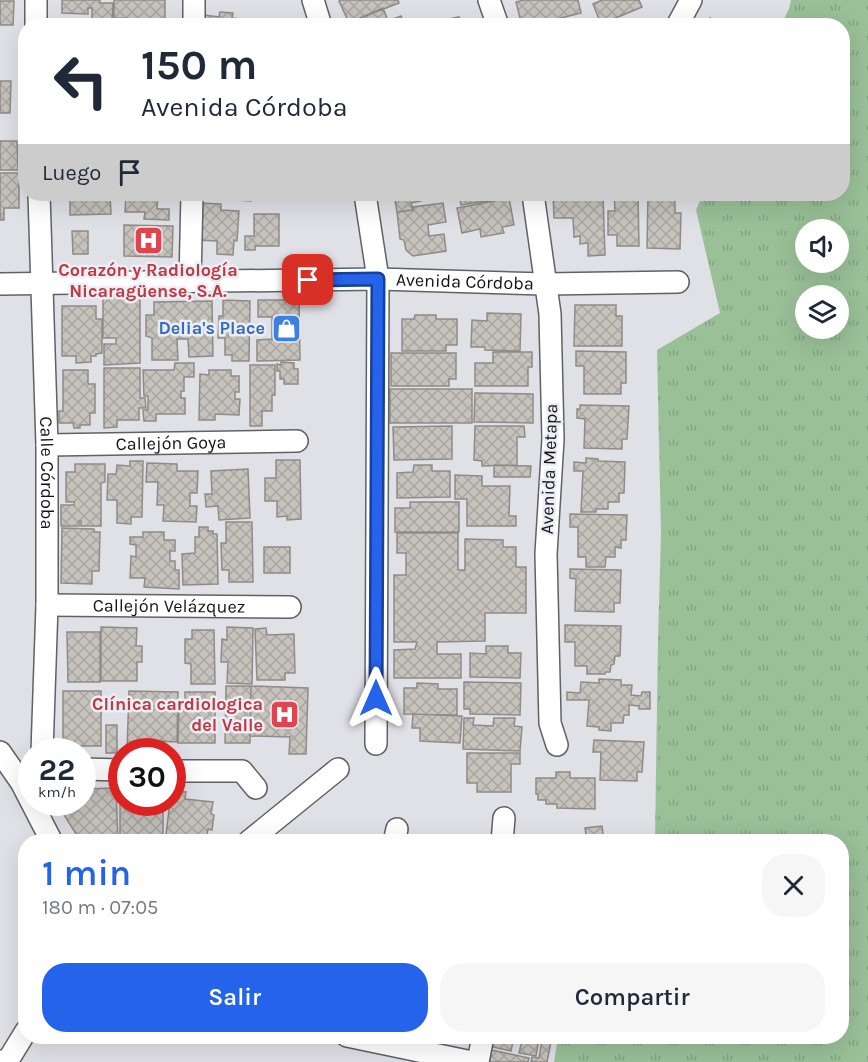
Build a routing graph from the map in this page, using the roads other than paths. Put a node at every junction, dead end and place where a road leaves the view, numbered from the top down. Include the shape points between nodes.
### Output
1 (36, 0) edge
2 (194, 0) edge
3 (313, 0) edge
4 (489, 0) edge
5 (691, 0) edge
6 (36, 18) edge
7 (194, 18) edge
8 (319, 18) edge
9 (495, 18) edge
10 (681, 18) edge
11 (39, 201) edge
12 (192, 201) edge
13 (366, 201) edge
14 (533, 201) edge
15 (378, 279) junction
16 (190, 281) junction
17 (678, 282) dead end
18 (0, 284) edge
19 (41, 284) junction
20 (545, 284) junction
21 (297, 441) dead end
22 (47, 445) junction
23 (47, 604) junction
24 (290, 607) dead end
25 (42, 738) edge
26 (376, 744) dead end
27 (557, 745) dead end
28 (0, 752) edge
29 (338, 770) dead end
30 (18, 771) edge
31 (186, 771) edge
32 (256, 788) dead end
33 (41, 816) edge
34 (504, 818) dead end
35 (49, 834) edge
36 (258, 834) edge
37 (503, 834) edge
38 (18, 1044) edge
39 (385, 1044) edge
40 (481, 1044) edge
41 (0, 1061) edge
42 (7, 1062) edge
43 (472, 1062) edge
44 (478, 1062) edge

1 - 6 street
2 - 7 street
3 - 8 street
4 - 9 street
5 - 10 street
11 - 19 street, Calle Córdoba
12 - 16 street
13 - 15 street
14 - 20 street, Avenida Metapa
15 - 16 street, Avenida Córdoba
15 - 20 street, Avenida Córdoba
15 - 26 street
16 - 19 street, Avenida Córdoba
17 - 20 street, Avenida Córdoba
18 - 19 street, Avenida Córdoba
19 - 22 street, Calle Córdoba
20 - 27 street, Avenida Metapa via 550,315 553,439 546,554 549,723
21 - 22 street, Callejón Goya
22 - 23 street, Calle Córdoba
23 - 24 street, Callejón Velázquez
23 - 25 street, Calle Córdoba
28 - 30 street
29 - 36 street
31 - 32 street via 242,771
33 - 35 street
34 - 37 street
38 - 42 street
39 - 43 street
40 - 44 street
41 - 42 street

